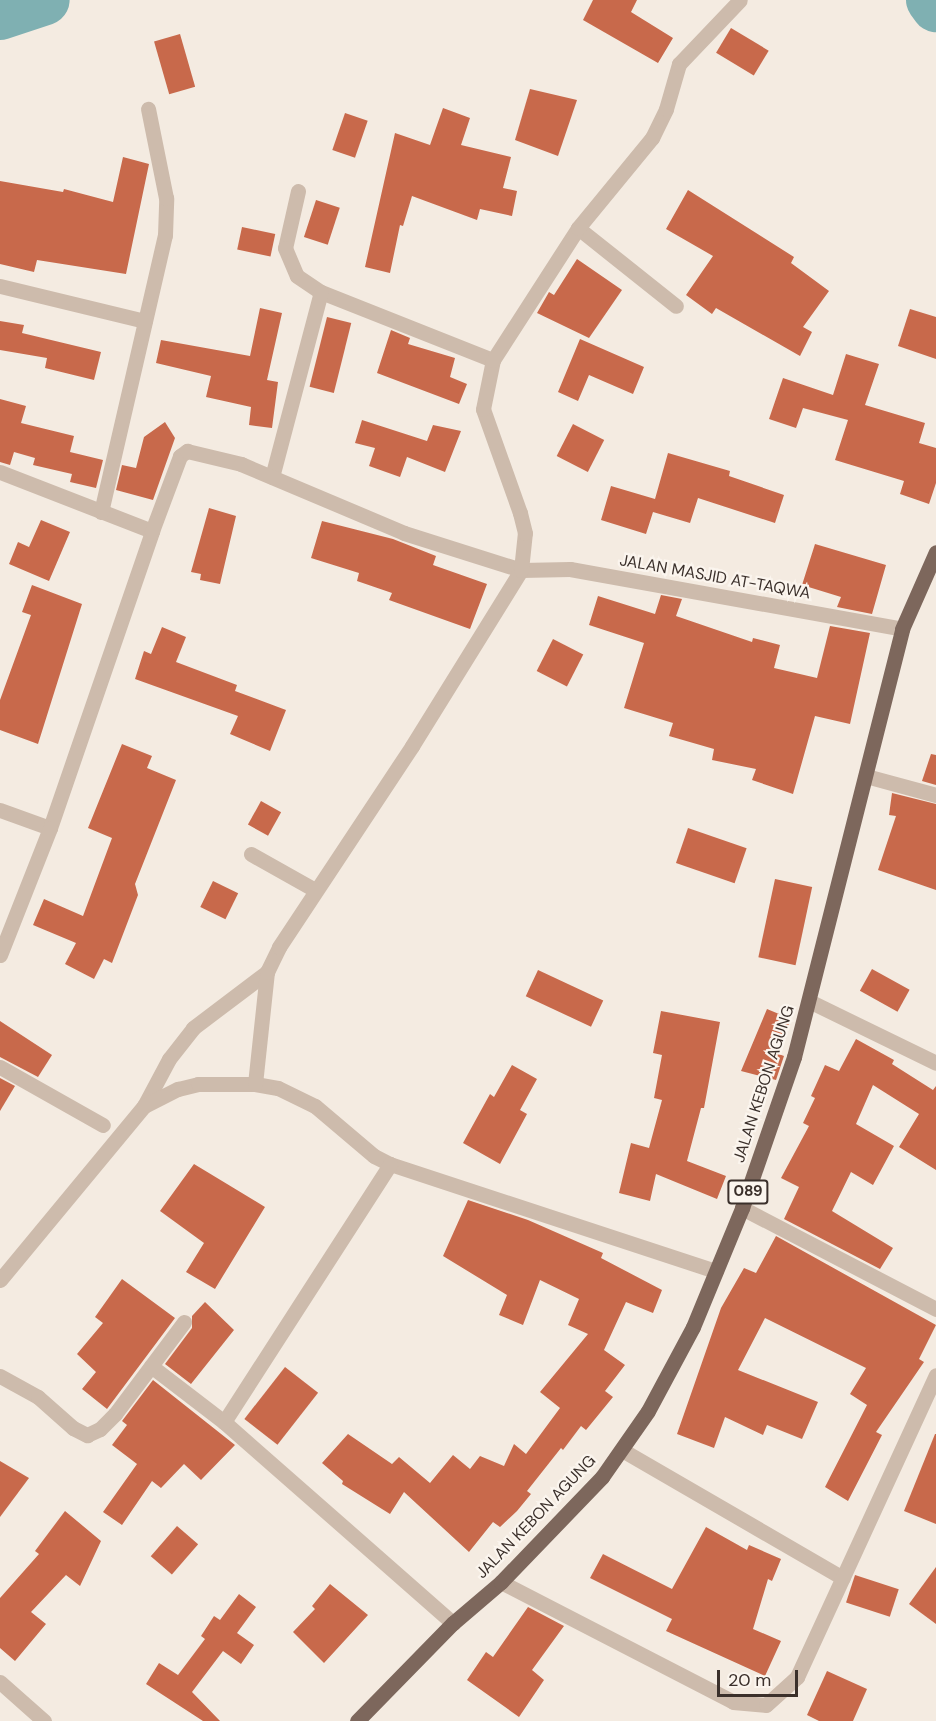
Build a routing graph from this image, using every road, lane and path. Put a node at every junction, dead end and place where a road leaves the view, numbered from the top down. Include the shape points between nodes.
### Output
1 (740, 0) edge
2 (148, 110) dead end
3 (298, 191) dead end
4 (578, 228) junction
5 (0, 286) edge
6 (321, 292) junction
7 (675, 306) dead end
8 (145, 321) junction
9 (493, 360) junction
10 (0, 472) edge
11 (272, 477) junction
12 (101, 512) junction
13 (152, 531) junction
14 (935, 559) edge
15 (521, 570) junction
16 (902, 629) junction
17 (866, 776) junction
18 (936, 795) edge
19 (0, 810) edge
20 (50, 828) junction
21 (251, 854) dead end
22 (315, 890) junction
23 (0, 955) edge
24 (267, 972) junction
25 (809, 1001) junction
26 (936, 1063) edge
27 (0, 1067) edge
28 (255, 1084) junction
29 (144, 1106) junction
30 (103, 1125) dead end
31 (390, 1164) junction
32 (742, 1208) junction
33 (716, 1271) junction
34 (0, 1280) edge
35 (936, 1309) edge
36 (184, 1322) dead end
37 (151, 1366) junction
38 (936, 1375) edge
39 (0, 1376) edge
40 (224, 1422) junction
41 (622, 1449) junction
42 (843, 1578) junction
43 (501, 1582) junction
44 (453, 1623) junction
45 (0, 1682) edge
46 (44, 1721) edge
47 (357, 1721) edge

1 - 4 street via 679,64 666,109 652,138
2 - 8 street via 166,198 165,235
3 - 6 street via 285,248 297,276
4 - 7 street
4 - 9 street
5 - 8 street
6 - 9 street
6 - 11 street
8 - 12 street
9 - 15 street via 483,409 525,533
10 - 12 street
11 - 13 street, JALAN MASJID AT-TAQWA via 220,457 183,453
11 - 15 street, JALAN MASJID AT-TAQWA via 404,533
12 - 13 street
13 - 20 street
14 - 16 main road, JALAN KEBON AGUNG / 089
15 - 16 street, JALAN MASJID AT-TAQWA via 570,569
15 - 22 street via 412,746
16 - 17 main road, JALAN KEBON AGUNG / 089
17 - 18 street
17 - 25 main road, JALAN KEBON AGUNG / 089
19 - 20 street
20 - 23 street
21 - 22 street
22 - 24 street
24 - 28 street
24 - 29 street via 193,1028 169,1059
25 - 26 street
25 - 32 main road, JALAN KEBON AGUNG / 089 via 795,1057
27 - 30 street
28 - 29 street via 198,1084
28 - 31 street via 278,1088 315,1106 374,1156
29 - 34 street
31 - 33 street
31 - 40 street
32 - 33 main road, JALAN KEBON AGUNG / 089
32 - 35 street
33 - 41 main road, JALAN KEBON AGUNG / 089 via 687,1338
36 - 37 street
37 - 39 street via 115,1414 100,1430 87,1435 73,1428 38,1397
37 - 40 street
38 - 42 street
40 - 44 street
41 - 42 street
41 - 43 main road, JALAN KEBON AGUNG / 089 via 603,1477
42 - 43 street via 797,1677 766,1705 746,1706
43 - 44 main road, JALAN KEBON AGUNG / 089
44 - 47 main road, JALAN KEBON AGUNG / 089
45 - 46 street

